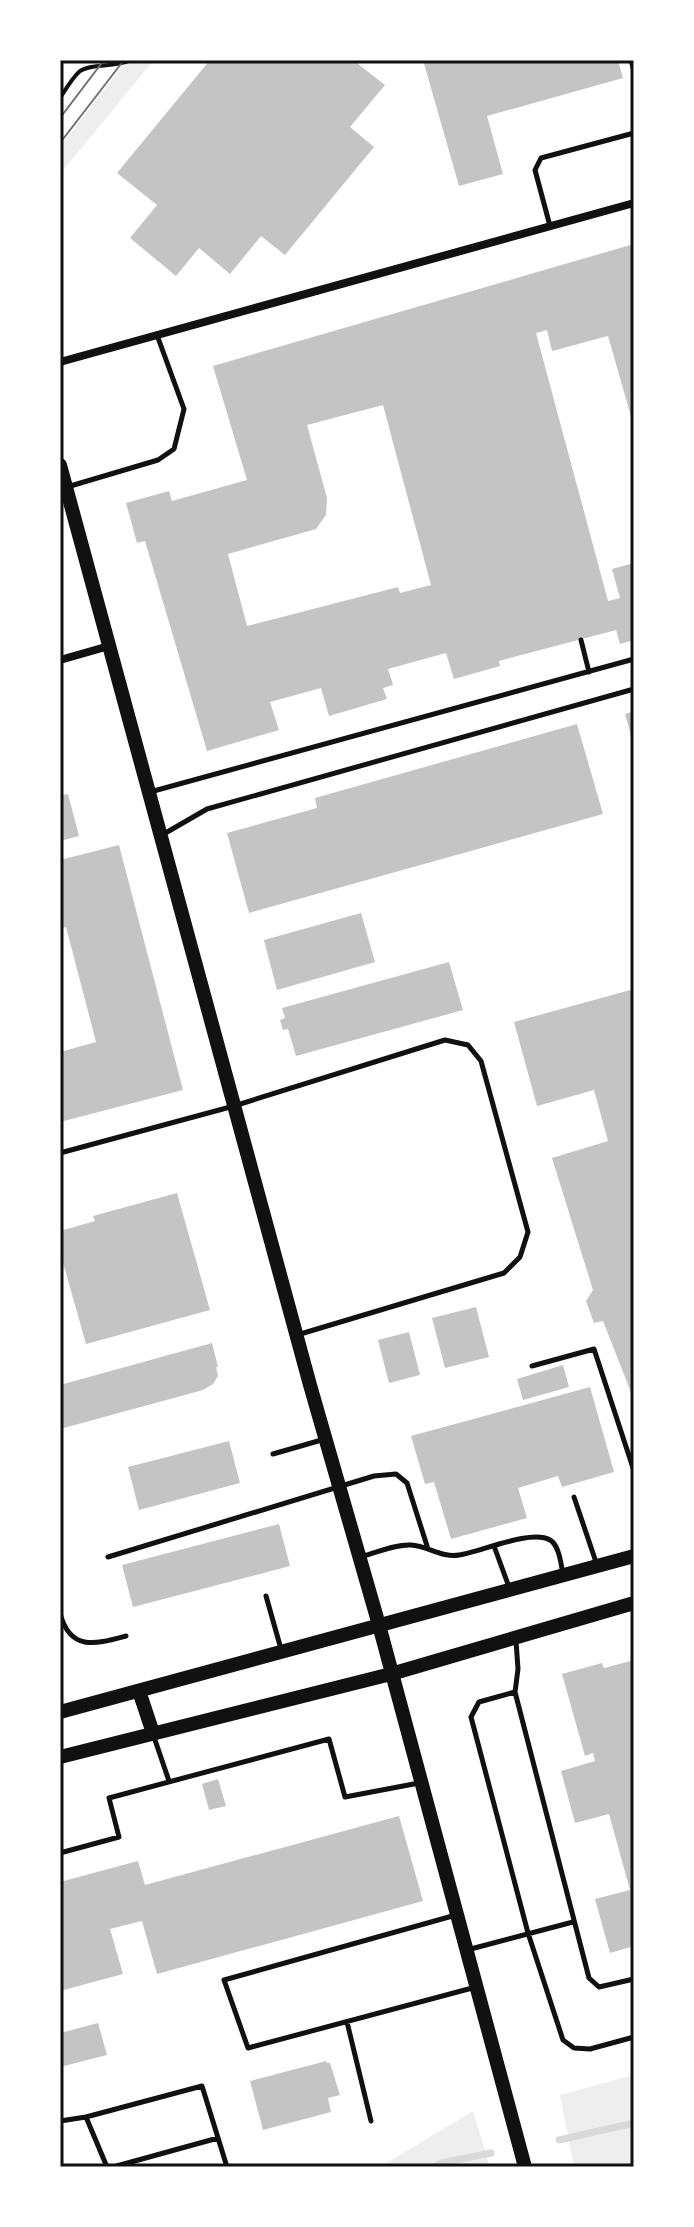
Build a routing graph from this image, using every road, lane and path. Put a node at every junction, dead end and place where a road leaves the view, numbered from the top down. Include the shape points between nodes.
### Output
1 (131, 60) edge
2 (631, 60) edge
3 (634, 71) edge
4 (60, 98) edge
5 (634, 133) edge
6 (634, 203) edge
7 (550, 226) junction
8 (157, 335) junction
9 (60, 362) edge
10 (60, 465) edge
11 (66, 487) junction
12 (581, 640) dead end
13 (109, 646) junction
14 (634, 659) edge
15 (60, 660) edge
16 (589, 672) junction
17 (634, 689) edge
18 (149, 793) junction
19 (161, 836) junction
20 (234, 1106) junction
21 (60, 1153) edge
22 (297, 1335) junction
23 (532, 1366) dead end
24 (325, 1439) junction
25 (273, 1454) dead end
26 (634, 1471) edge
27 (340, 1489) junction
28 (574, 1497) dead end
29 (494, 1546) junction
30 (428, 1549) junction
31 (359, 1556) junction
32 (634, 1556) edge
33 (108, 1557) dead end
34 (597, 1566) junction
35 (563, 1575) junction
36 (510, 1589) junction
37 (266, 1596) dead end
38 (634, 1603) edge
39 (60, 1613) edge
40 (379, 1625) junction
41 (126, 1636) dead end
42 (515, 1638) junction
43 (282, 1652) junction
44 (391, 1674) junction
45 (139, 1691) junction
46 (515, 1692) junction
47 (60, 1712) edge
48 (153, 1733) junction
49 (60, 1757) edge
50 (169, 1781) junction
51 (420, 1783) junction
52 (60, 1853) edge
53 (457, 1915) junction
54 (573, 1922) junction
55 (528, 1933) junction
56 (466, 1950) junction
57 (634, 1979) edge
58 (476, 1987) junction
59 (347, 2022) junction
60 (634, 2037) edge
61 (86, 2117) junction
62 (60, 2121) edge
63 (371, 2121) dead end
64 (218, 2138) junction
65 (110, 2167) edge
66 (227, 2167) edge
67 (525, 2167) edge

1 - 4 path via 81,71
2 - 3 lane
5 - 7 lane via 541,158 535,170
6 - 7 street
7 - 8 street
8 - 9 street
8 - 11 lane via 184,409 174,449 158,460
10 - 11 main road
11 - 13 main road
12 - 16 lane
13 - 15 street
13 - 18 main road
14 - 16 lane
16 - 18 lane
17 - 19 lane via 207,809
18 - 19 main road
19 - 20 main road
20 - 21 lane
20 - 22 main road
20 - 22 lane via 445,1040 468,1045 481,1061 528,1232 520,1257 504,1273
22 - 24 main road
23 - 26 lane via 594,1349
24 - 25 lane
24 - 27 main road
27 - 30 lane via 374,1476 402,1477
27 - 31 main road
27 - 33 lane
28 - 34 lane
29 - 30 lane via 451,1556
29 - 35 lane via 549,1539
29 - 36 lane
30 - 31 lane via 408,1545
31 - 40 main road
32 - 34 main road
34 - 35 main road
35 - 36 main road
36 - 40 main road
37 - 43 lane
38 - 42 main road
39 - 41 lane via 67,1630 85,1643
40 - 43 main road
40 - 44 main road
42 - 44 main road
42 - 46 lane
43 - 45 main road
44 - 48 main road
44 - 51 main road
45 - 47 main road
45 - 48 main road
46 - 54 lane
46 - 55 lane via 479,1702 471,1717
48 - 49 main road
48 - 50 lane
50 - 51 lane via 329,1739 345,1797
50 - 52 lane via 109,1798 119,1837
51 - 53 main road
53 - 56 main road
53 - 59 lane via 224,1980 248,2048
54 - 55 lane
54 - 57 lane via 589,1978 599,1987
55 - 56 lane
55 - 60 lane via 563,2040 574,2048 590,2049
56 - 58 main road
58 - 59 lane
58 - 67 main road
59 - 63 lane
61 - 62 lane
61 - 64 lane via 202,2086
61 - 65 lane
64 - 65 lane
64 - 66 lane

